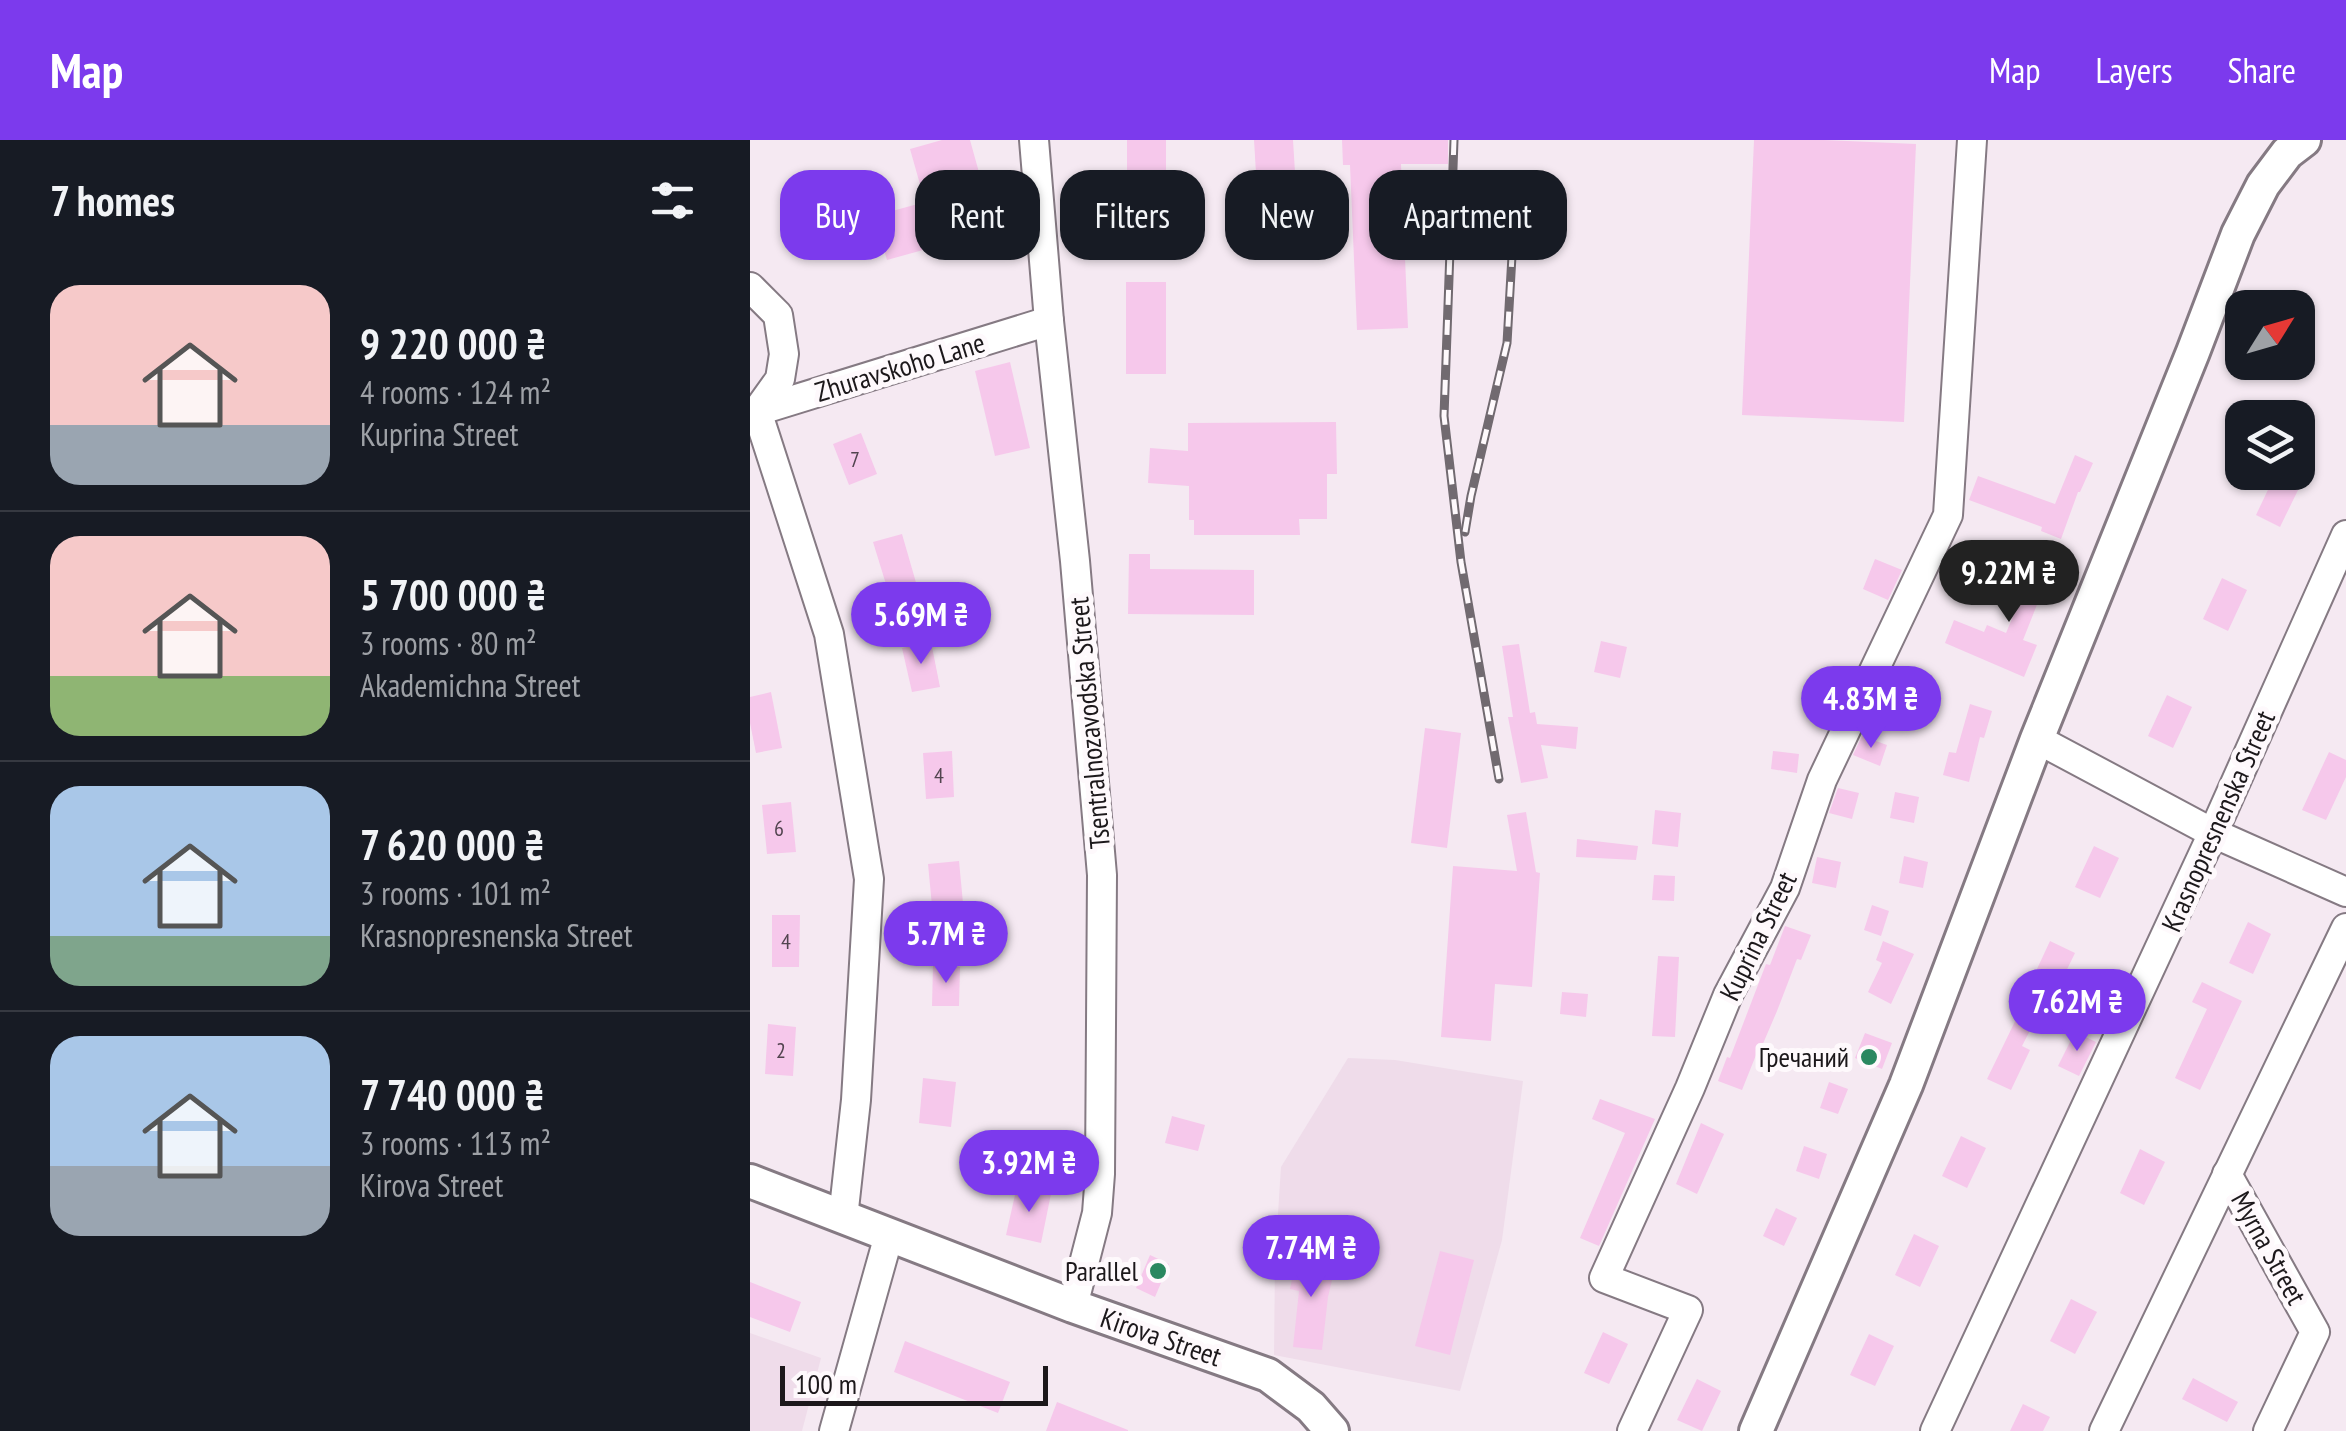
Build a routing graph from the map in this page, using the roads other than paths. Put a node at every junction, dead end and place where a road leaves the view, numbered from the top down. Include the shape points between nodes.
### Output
1 (1034, 140) edge
2 (1972, 140) edge
3 (2304, 140) edge
4 (750, 287) edge
5 (1050, 320) junction
6 (753, 412) edge
7 (2346, 535) edge
8 (2037, 739) junction
9 (2213, 833) junction
10 (2346, 892) edge
11 (2346, 928) edge
12 (2227, 1174) junction
13 (750, 1181) edge
14 (843, 1218) junction
15 (889, 1235) junction
16 (1072, 1306) junction
17 (834, 1431) edge
18 (1332, 1431) edge
19 (1632, 1431) edge
20 (1756, 1431) edge
21 (1935, 1431) edge
22 (2104, 1431) edge
23 (2268, 1431) edge

1 - 5 street, Tsentralnozavodska Street
2 - 19 street, Kuprina Street via 1948,515 1822,780 1786,888 1728,995 1604,1278 1688,1310
3 - 8 main road via 2263,185 2238,234
4 - 6 street via 778,315 784,354 780,379
5 - 6 street, Zhuravskoho Lane
5 - 16 street, Tsentralnozavodska Street via 1102,875 1100,1174
6 - 14 street via 828,634 869,879
7 - 9 street, Krasnopresnenska Street
8 - 9 street
8 - 20 main road via 1906,1085
9 - 10 street
9 - 21 street, Krasnopresnenska Street
11 - 12 street
12 - 22 street
12 - 23 street, Myrna Street via 2315,1332
13 - 14 main road, Kirova Street
14 - 15 main road, Kirova Street
15 - 16 main road, Kirova Street
15 - 17 street
16 - 18 main road, Kirova Street via 1268,1375

